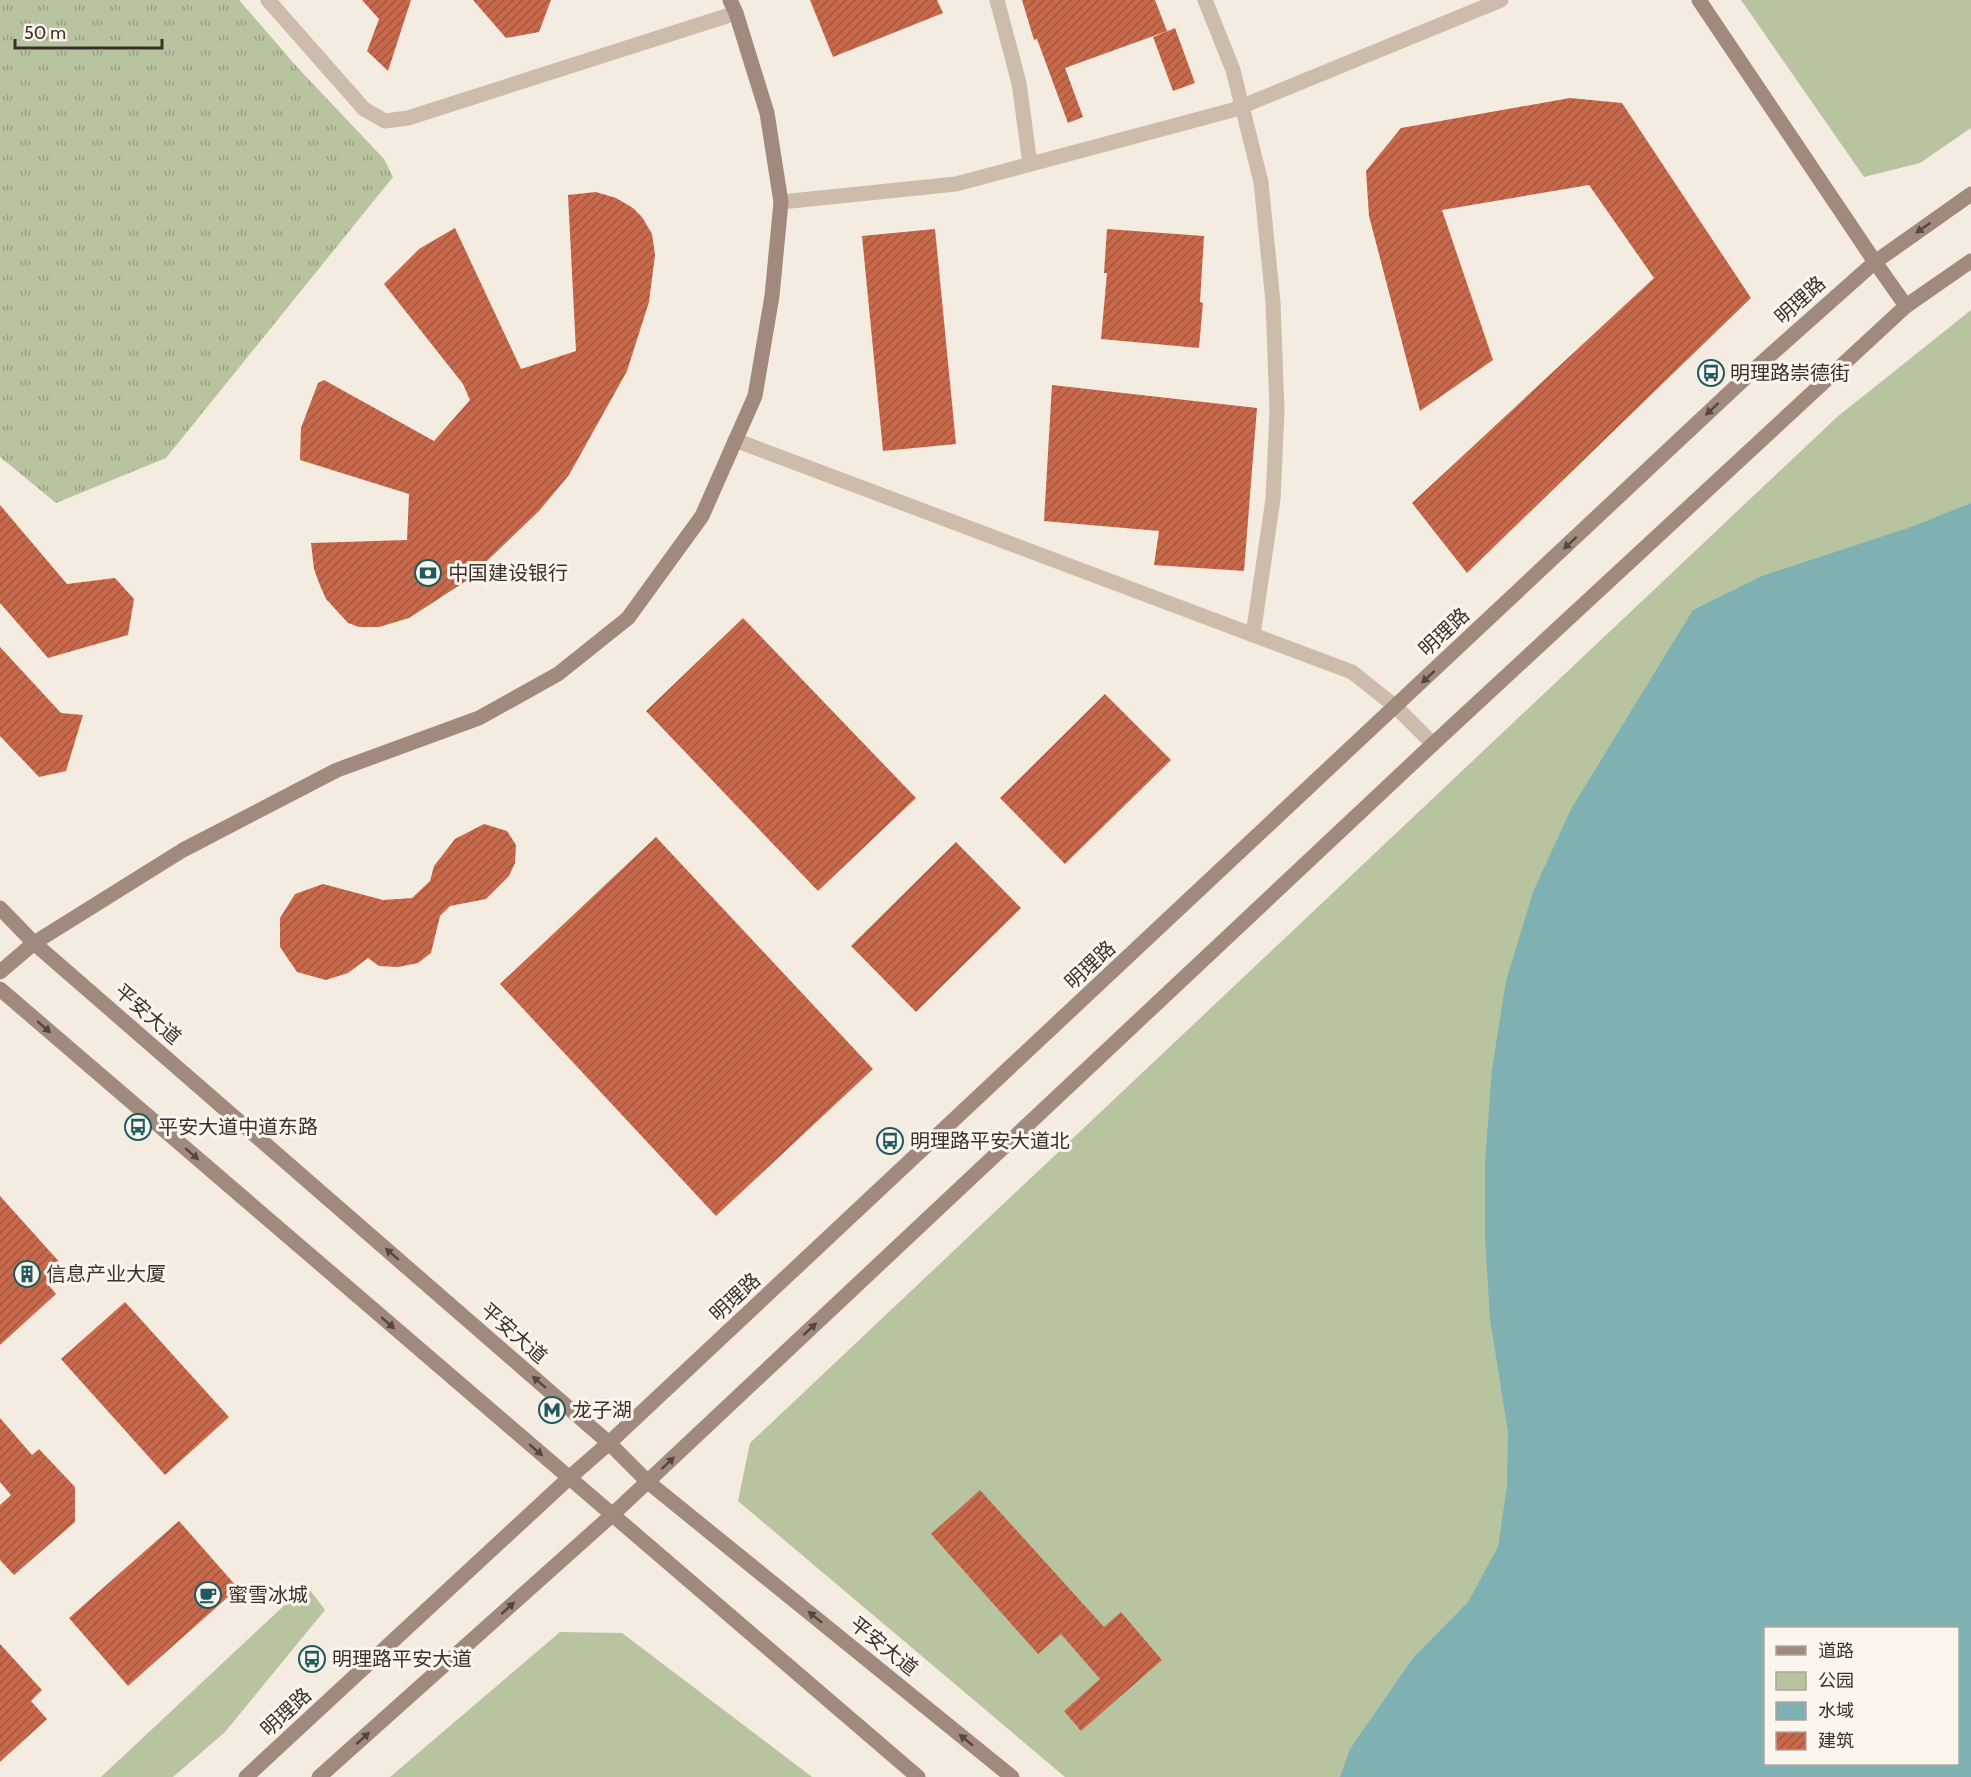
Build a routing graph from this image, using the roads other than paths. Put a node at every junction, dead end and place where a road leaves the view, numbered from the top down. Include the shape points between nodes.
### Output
1 (268, 0) edge
2 (997, 0) edge
3 (1205, 0) edge
4 (1500, 0) edge
5 (1700, 0) edge
6 (733, 7) edge
7 (1242, 106) junction
8 (1030, 164) junction
9 (1971, 194) edge
10 (780, 202) junction
11 (1971, 261) edge
12 (1875, 262) junction
13 (1906, 306) junction
14 (735, 440) junction
15 (1253, 635) junction
16 (1396, 706) junction
17 (1433, 744) junction
18 (0, 908) edge
19 (34, 943) junction
20 (0, 972) edge
21 (0, 989) edge
22 (609, 1443) junction
23 (568, 1478) junction
24 (648, 1482) junction
25 (612, 1515) junction
26 (246, 1777) edge
27 (319, 1777) edge
28 (918, 1777) edge
29 (1012, 1777) edge

1 - 6 street via 364,109 385,121 408,118
2 - 8 street via 1019,83
3 - 7 street via 1233,70
4 - 7 street
5 - 12 main road
6 - 10 main road via 767,113
7 - 8 street
7 - 15 street via 1261,182 1273,303 1277,411 1273,499
8 - 10 street via 956,184
9 -> 12 main road, 明理路
10 - 14 main road via 772,296 756,396
11 - 13 main road
12 - 13 main road
12 -> 16 main road, 明理路 via 1759,365
13 - 17 main road
14 - 15 street
14 - 19 main road via 702,516 628,618 558,674 479,718 327,775 183,850
15 - 16 street via 1352,672
16 - 17 street
16 - 22 main road, 明理路
24 -> 17 main road
18 - 19 main road, 平安大道
19 - 20 main road
22 -> 19 main road, 平安大道
21 -> 23 main road
22 - 23 main road, 明理路
22 - 24 main road, 平安大道
23 - 25 main road
23 - 26 main road, 明理路
24 - 25 main road
29 -> 24 main road, 平安大道
27 -> 25 main road
25 - 28 main road

